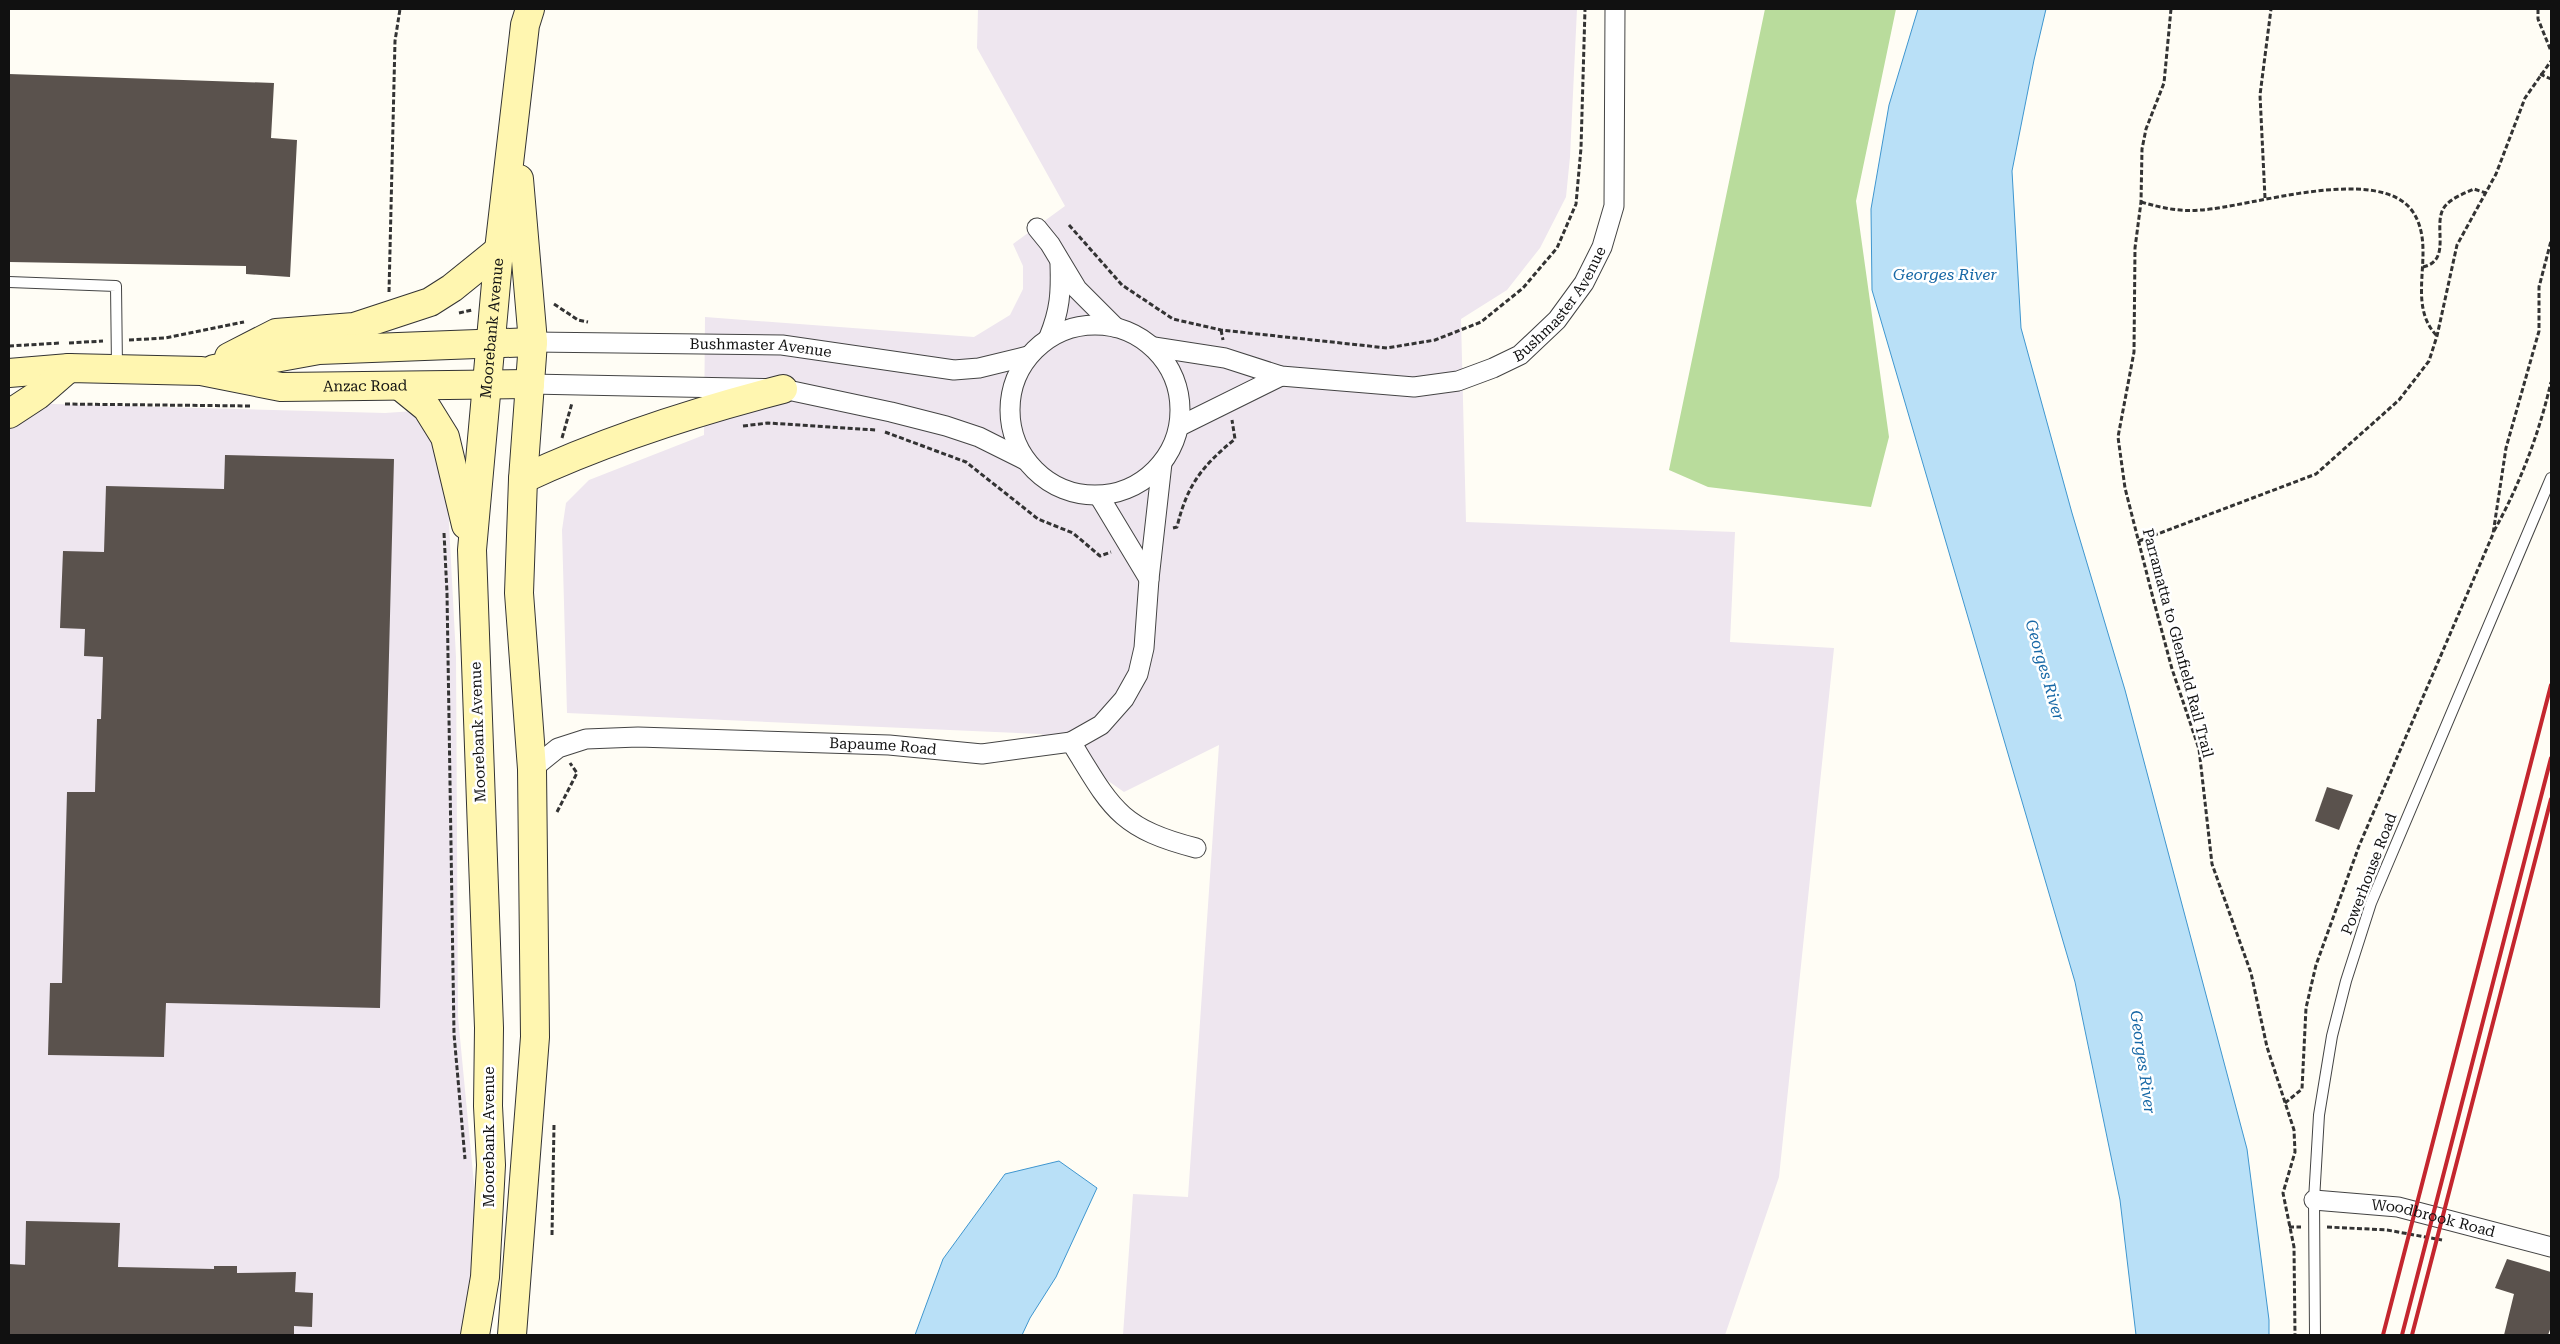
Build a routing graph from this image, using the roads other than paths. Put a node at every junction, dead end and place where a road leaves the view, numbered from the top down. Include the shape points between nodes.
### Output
1 (530, 9) edge
2 (1615, 9) edge
3 (514, 130) junction
4 (1037, 228) dead end
5 (499, 250) junction
6 (1060, 264) junction
7 (9, 282) edge
8 (1115, 327) junction
9 (1049, 337) junction
10 (490, 342) junction
11 (533, 342) junction
12 (1154, 347) junction
13 (1028, 356) junction
14 (70, 368) junction
15 (117, 368) junction
16 (201, 371) junction
17 (9, 373) edge
18 (1280, 376) junction
19 (530, 384) junction
20 (486, 385) junction
21 (400, 386) junction
22 (783, 389) junction
23 (9, 414) edge
24 (1180, 426) junction
25 (1025, 460) junction
26 (1162, 462) junction
27 (2551, 478) edge
28 (523, 479) junction
29 (1099, 496) junction
30 (472, 550) junction
31 (1149, 579) junction
32 (1071, 742) junction
33 (532, 769) junction
34 (1196, 848) dead end
35 (2314, 1200) junction
36 (2551, 1247) edge
37 (475, 1335) edge
38 (512, 1335) edge
39 (2315, 1335) edge

1 - 3 main road, Moorebank Avenue via 525,25
2 - 18 street, Bushmaster Avenue via 1614,206 1602,247 1584,283 1557,320 1520,355 1458,381 1414,387
3 - 5 main road, Moorebank Avenue
3 - 11 main road, Moorebank Avenue
4 - 6 street
5 - 10 main road, Moorebank Avenue
5 - 16 main road via 430,302 354,327 276,334
6 - 8 street via 1077,289
6 - 9 street via 1058,314
7 - 15 lane via 116,286
8 - 9 street via 1103,324 1075,326
8 - 12 street via 1130,331
9 - 13 street
10 - 11 main road, Bushmaster Avenue
10 - 16 main road, Anzac Road via 319,350
10 - 20 main road, Moorebank Avenue
11 - 13 street, Bushmaster Avenue via 782,346 954,370 979,368
11 - 19 main road, Moorebank Avenue
12 - 18 street, Bushmaster Avenue via 1225,358
12 - 24 street via 1175,379 1180,397
13 - 25 street via 1014,380 1009,408 1013,435
14 - 15 main road, Anzac Road
14 - 17 main road, Anzac Road
14 - 23 main road
15 - 16 main road, Anzac Road
16 - 21 main road, Anzac Road via 281,387
18 - 24 street
19 - 20 main road, Anzac Road
19 - 22 street
19 - 28 main road, Moorebank Avenue
20 - 21 main road, Anzac Road
20 - 30 main road, Moorebank Avenue
21 - 30 main road via 427,408 445,436
22 - 25 street via 946,426 979,437
22 - 28 main road via 697,411 566,459
24 - 26 street via 1170,453
25 - 29 street via 1045,480 1070,492
26 - 29 street via 1152,475 1127,490
26 - 31 street
27 - 35 lane, Powerhouse Road via 2371,903 2332,1036 2322,1091
28 - 33 main road, Moorebank Avenue via 519,593
29 - 31 street
30 - 37 main road, Moorebank Avenue via 491,1165 485,1277
31 - 32 street via 1144,648 1138,674 1124,699 1101,725
32 - 33 street, Bapaume Road via 982,754 889,745 638,737 586,739 558,748
32 - 34 street via 1107,801 1123,818 1161,839
33 - 38 main road, Moorebank Avenue via 535,1038
35 - 36 street, Woodbrook Road via 2398,1208
35 - 39 lane, Powerhouse Road

